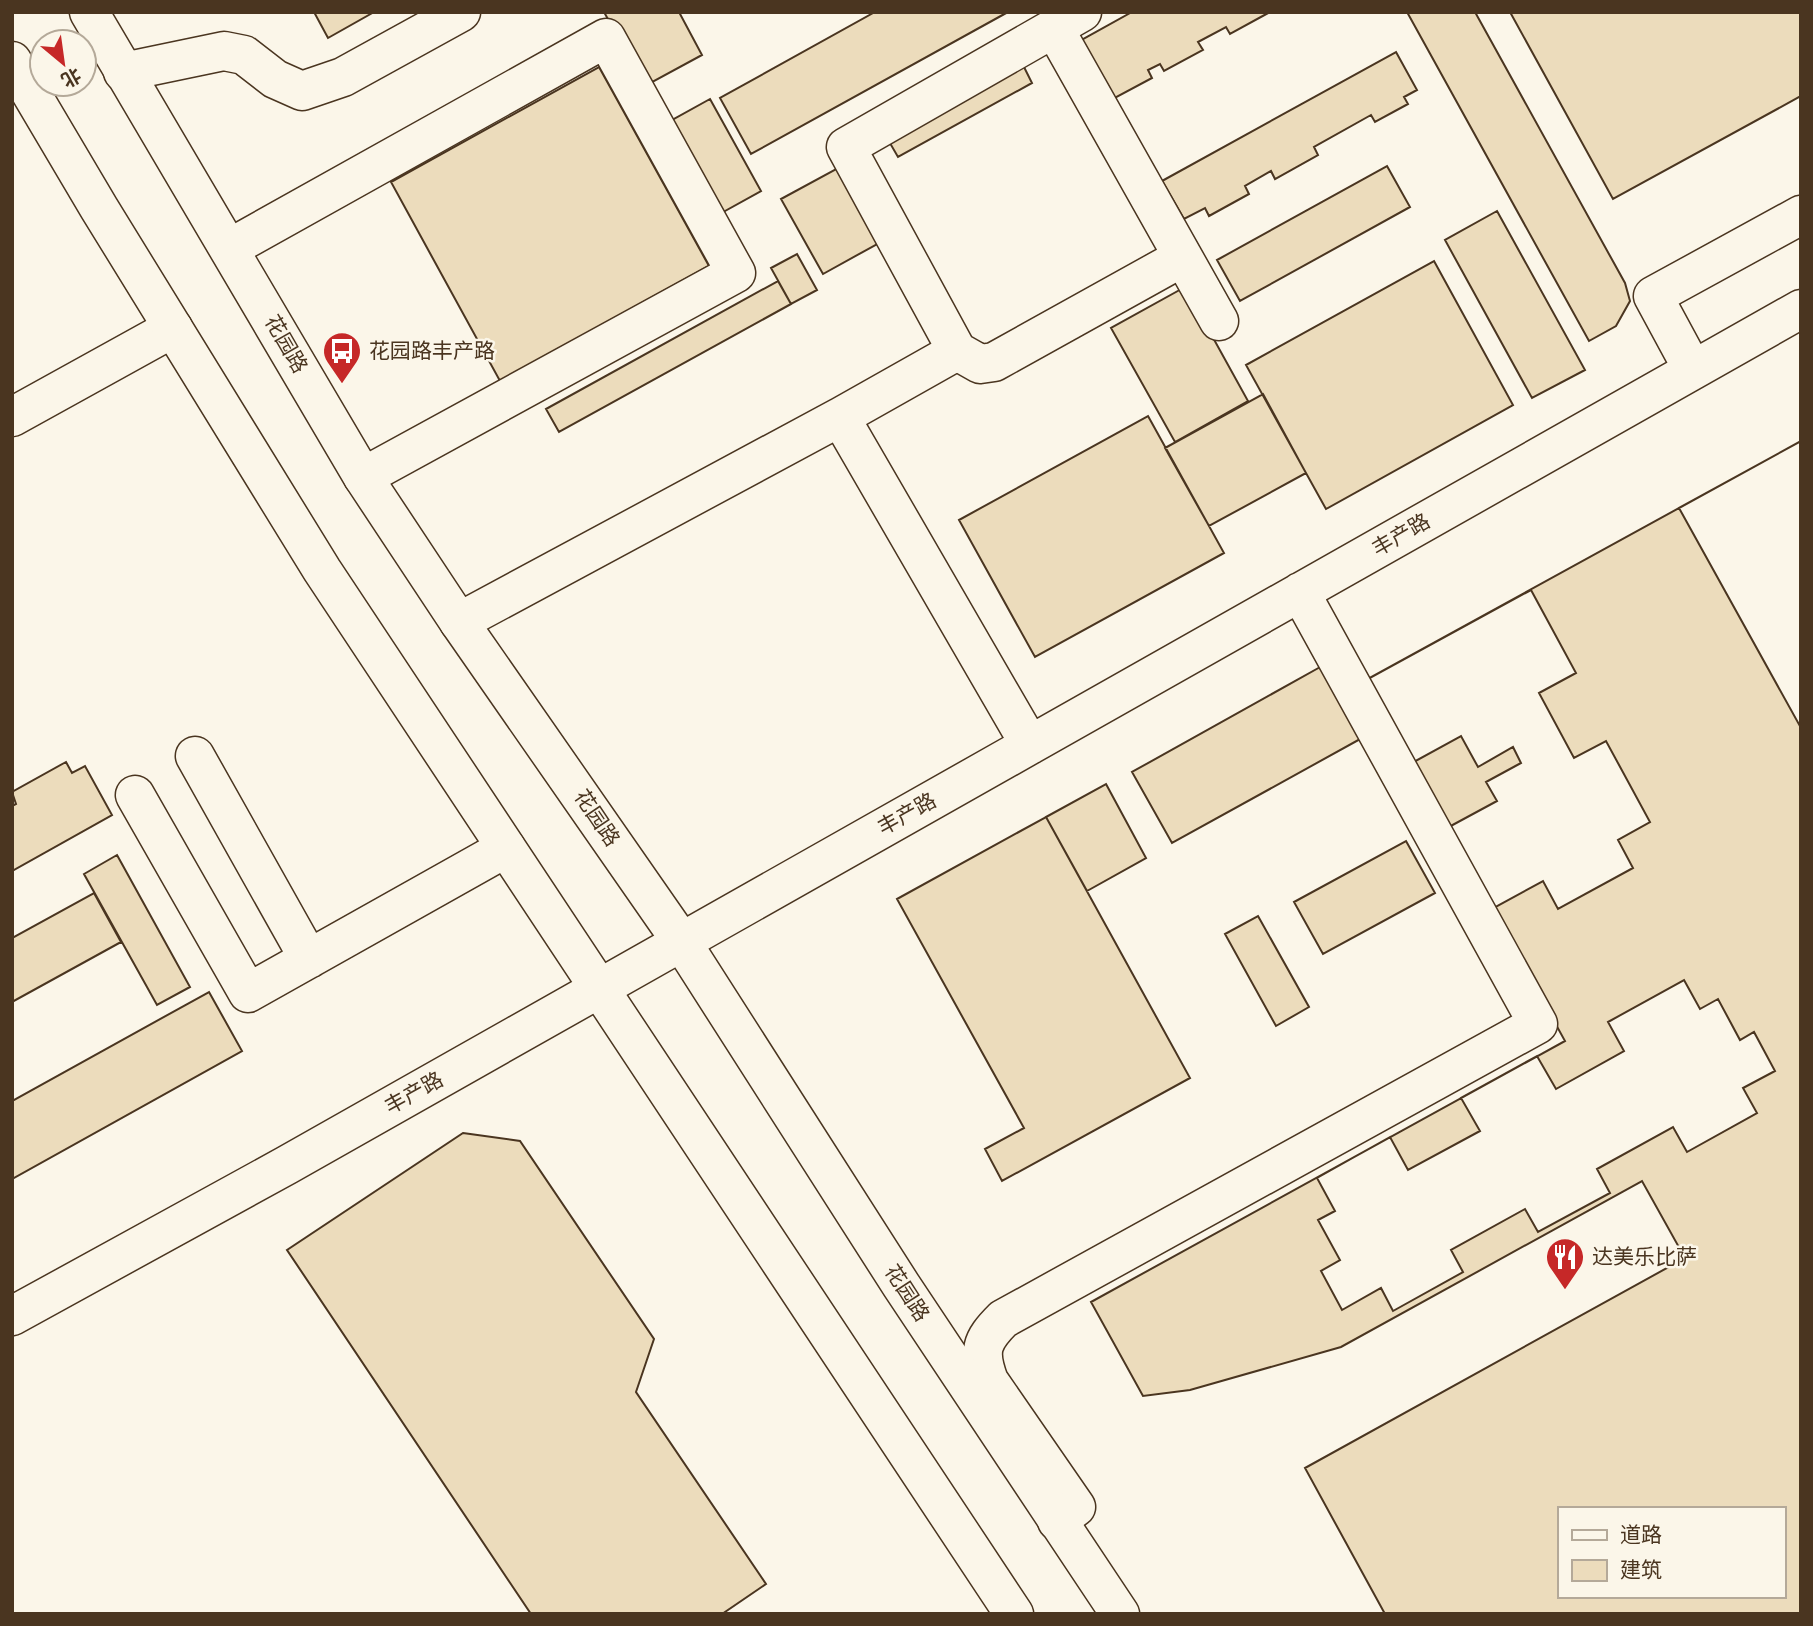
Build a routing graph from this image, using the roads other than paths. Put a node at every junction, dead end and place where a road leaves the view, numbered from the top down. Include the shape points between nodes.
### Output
1 (89, 12) edge
2 (461, 12) edge
3 (1068, 20) edge
4 (12, 61) edge
5 (123, 72) junction
6 (1801, 215) edge
7 (230, 248) junction
8 (1183, 257) junction
9 (1219, 321) dead end
10 (1796, 324) edge
11 (173, 328) junction
12 (957, 351) junction
13 (1693, 370) junction
14 (12, 417) edge
15 (840, 417) junction
16 (363, 477) junction
17 (1300, 592) junction
18 (459, 622) junction
19 (1030, 745) junction
20 (195, 756) dead end
21 (135, 794) dead end
22 (506, 848) junction
23 (681, 941) junction
24 (309, 959) junction
25 (599, 988) junction
26 (12, 1316) edge
27 (1057, 1521) junction
28 (1014, 1614) edge
29 (1120, 1614) edge

1 - 5 main road, 花园路
2 - 5 main road via 343,77 302,91 275,79 244,55 224,51
3 - 8 main road
3 - 12 main road via 846,147
4 - 11 main road
5 - 7 main road, 花园路
6 - 13 main road via 1653,296
7 - 16 main road, 花园路
7 - 16 main road via 606,38 736,273
8 - 9 main road
8 - 12 main road via 994,362 980,364
10 - 13 main road, 丰产路
11 - 14 main road
11 - 22 main road via 322,570
12 - 15 main road
13 - 17 main road, 丰产路
15 - 18 main road
15 - 19 main road
16 - 18 main road, 花园路
17 - 19 main road, 丰产路
17 - 27 main road via 1538,1024 1003,1319 987,1335 981,1359 989,1381 1076,1507
18 - 23 main road, 花园路
19 - 23 main road, 丰产路
20 - 24 main road
21 - 24 main road via 248,993
22 - 24 main road
22 - 25 main road
23 - 25 main road, 丰产路
23 - 27 main road, 花园路
25 - 26 main road, 丰产路
25 - 28 main road
27 - 29 main road, 花园路

